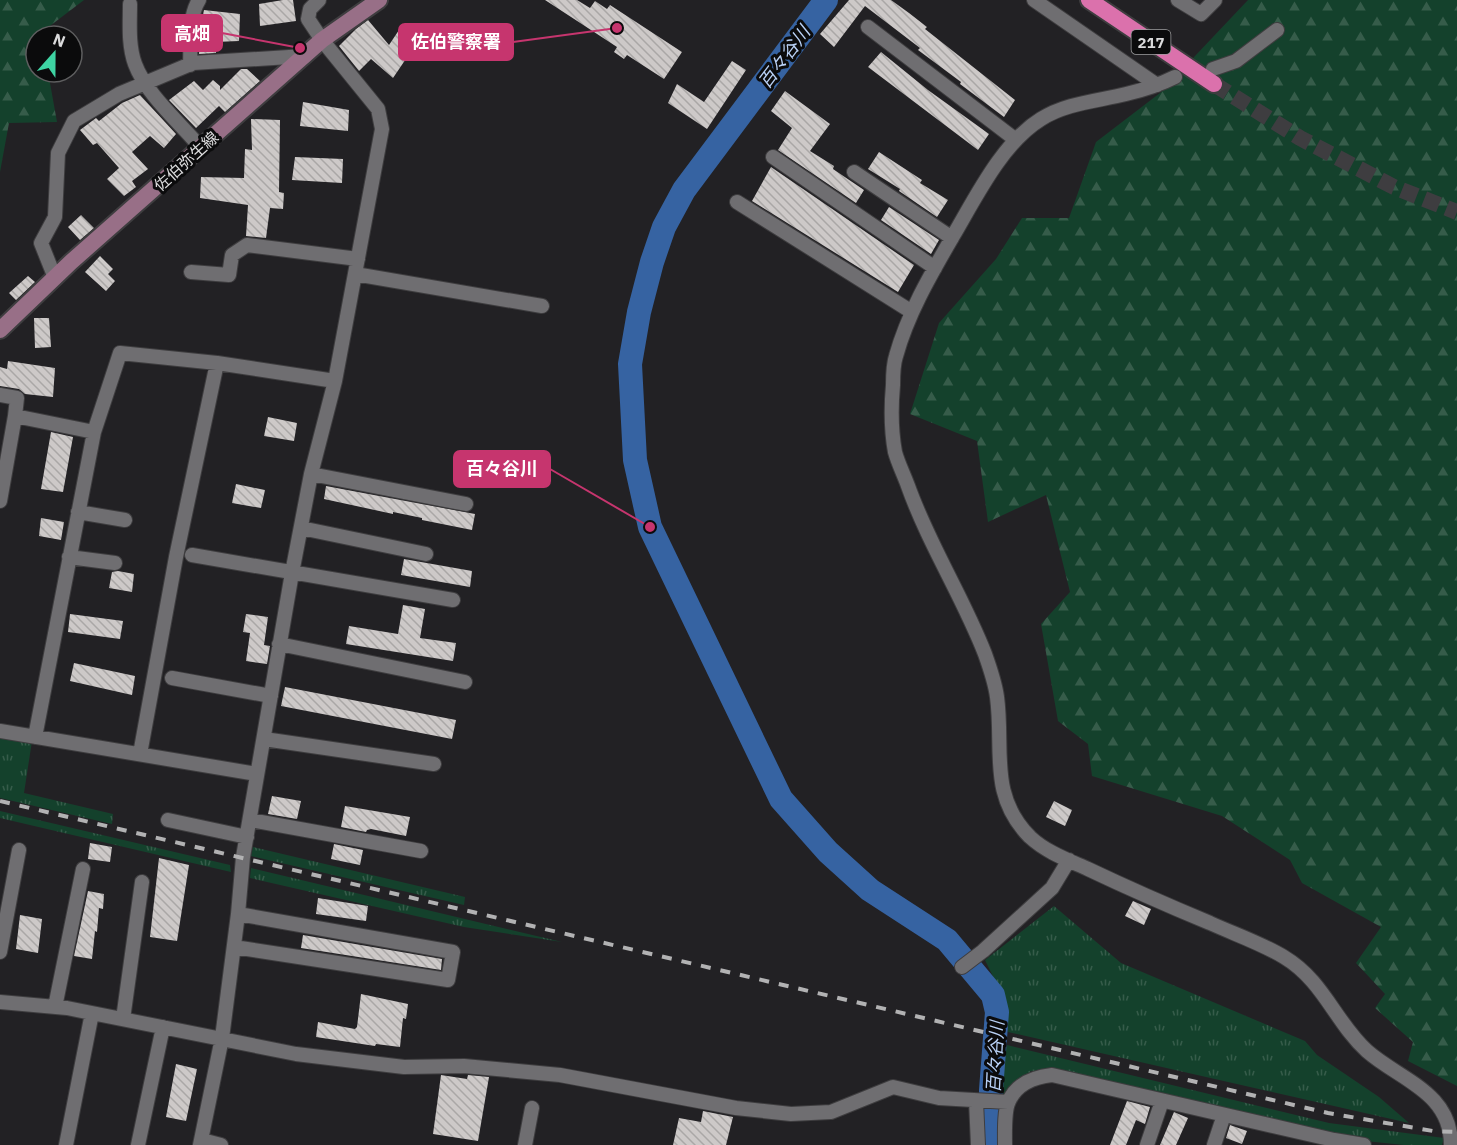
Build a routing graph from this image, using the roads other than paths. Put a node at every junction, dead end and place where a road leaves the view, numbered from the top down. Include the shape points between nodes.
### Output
1 (199, 0) edge
2 (319, 0) edge
3 (379, 0) edge
4 (1034, 0) edge
5 (1089, 0) edge
6 (1178, 0) edge
7 (1215, 0) edge
8 (130, 4) dead end
9 (868, 27) dead end
10 (1277, 30) dead end
11 (322, 40) junction
12 (305, 56) junction
13 (190, 65) junction
14 (1175, 77) dead end
15 (1213, 77) joint
16 (144, 84) junction
17 (1158, 85) junction
18 (1016, 140) junction
19 (201, 148) junction
20 (773, 157) dead end
21 (854, 172) dead end
22 (737, 202) dead end
23 (952, 238) junction
24 (358, 259) junction
25 (935, 268) junction
26 (191, 273) dead end
27 (355, 274) junction
28 (55, 278) junction
29 (542, 306) dead end
30 (912, 312) junction
31 (0, 330) edge
32 (218, 363) junction
33 (335, 381) junction
34 (0, 395) edge
35 (15, 416) junction
36 (94, 432) junction
37 (311, 474) junction
38 (0, 501) edge
39 (466, 504) dead end
40 (78, 512) junction
41 (125, 520) dead end
42 (301, 528) junction
43 (426, 554) dead end
44 (192, 555) dead end
45 (69, 557) junction
46 (115, 564) dead end
47 (291, 573) junction
48 (453, 600) dead end
49 (279, 644) junction
50 (172, 678) dead end
51 (465, 682) dead end
52 (271, 696) junction
53 (0, 731) edge
54 (35, 737) junction
55 (264, 739) junction
56 (140, 754) junction
57 (434, 764) dead end
58 (257, 774) junction
59 (168, 820) dead end
60 (250, 820) junction
61 (247, 837) junction
62 (19, 850) dead end
63 (421, 851) dead end
64 (1069, 860) junction
65 (83, 869) dead end
66 (142, 882) dead end
67 (238, 914) junction
68 (234, 946) junction
69 (0, 952) edge
70 (962, 967) dead end
71 (0, 1002) edge
72 (55, 1007) junction
73 (92, 1012) junction
74 (123, 1019) junction
75 (163, 1026) junction
76 (222, 1038) junction
77 (976, 1101) junction
78 (1162, 1101) junction
79 (1008, 1102) junction
80 (532, 1108) dead end
81 (1224, 1115) junction
82 (201, 1142) edge
83 (66, 1145) edge
84 (138, 1145) edge
85 (221, 1145) edge
86 (525, 1145) edge
87 (978, 1145) edge
88 (1005, 1145) edge
89 (1147, 1145) edge
90 (1214, 1145) edge
91 (1364, 1145) edge
92 (1451, 1145) edge

1 - 13 street
2 - 11 street via 310,9 309,19
3 - 11 main road, 佐伯弥生線
4 - 17 street
5 - 15 highway, 217
6 - 7 street via 1201,14
8 - 16 street via 131,49
9 - 18 street
10 - 15 street
11 - 12 main road, 佐伯弥生線
11 - 24 street via 378,109 382,129
12 - 13 street
12 - 19 main road, 佐伯弥生線
13 - 16 street
14 - 17 street
16 - 19 street
16 - 28 street via 74,121 58,153 55,217 41,243
17 - 18 street via 1069,106 1044,116
18 - 23 street
19 - 28 main road, 佐伯弥生線
20 - 25 street
21 - 23 street
22 - 30 street
23 - 25 street
24 - 26 street via 247,245 231,255 229,275
24 - 27 street
25 - 30 street
27 - 29 street
27 - 33 street
28 - 31 main road, 佐伯弥生線
30 - 64 street via 894,360 891,407 896,453 916,511 975,627 992,674 1005,800 1030,837
32 - 33 street
32 - 36 street via 120,353
32 - 56 street via 176,557
33 - 37 street
34 - 35 street via 17,398
35 - 36 street
35 - 38 street
36 - 40 street
37 - 39 street
37 - 42 street
40 - 41 street
40 - 45 street
42 - 43 street
42 - 47 street
44 - 47 street
45 - 46 street
45 - 54 street
47 - 48 street
47 - 49 street
49 - 51 street
49 - 52 street
50 - 52 street
52 - 55 street
53 - 54 street
54 - 56 street
55 - 57 street
55 - 58 street
56 - 58 street
58 - 60 street
59 - 61 street
60 - 61 street
60 - 63 street
61 - 67 street
62 - 69 street
64 - 70 street via 1052,888
64 - 92 street via 1287,958 1309,977 1367,1051 1434,1099 1448,1121
65 - 72 street
66 - 74 street
67 - 68 street
67 - 68 street via 453,952 448,980
68 - 76 street
71 - 72 street
72 - 73 street
73 - 74 street
73 - 83 street
74 - 75 street
75 - 76 street
75 - 84 street
76 - 77 street via 296,1054 393,1066 464,1066 560,1075 735,1108 790,1114 831,1112 893,1087 939,1098
76 - 82 street
77 - 79 street
77 - 87 street
78 - 79 street via 1052,1075 1034,1077
78 - 81 street
78 - 89 street
79 - 88 street
80 - 86 street
81 - 90 street
81 - 91 street
82 - 85 street

